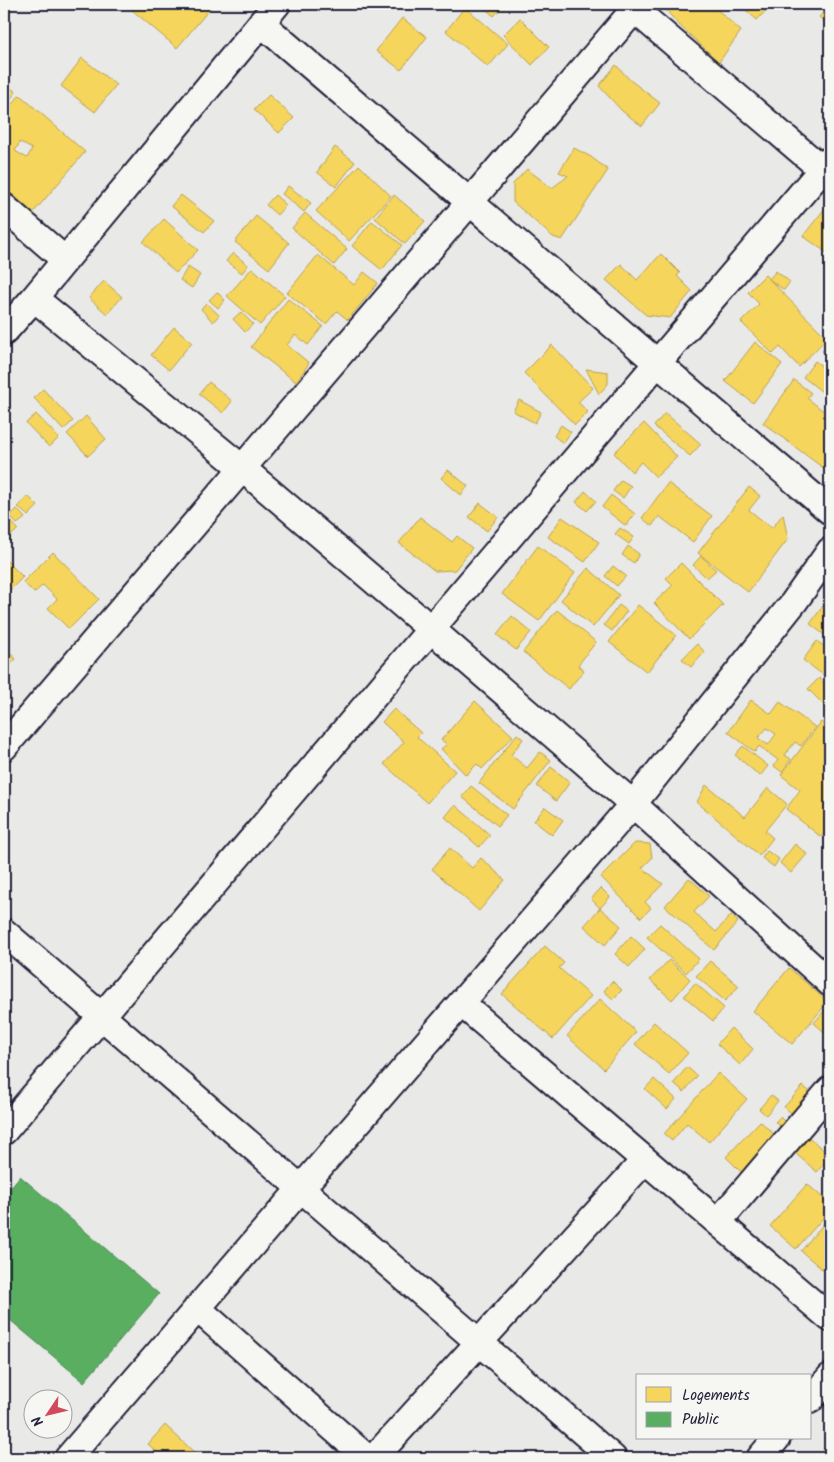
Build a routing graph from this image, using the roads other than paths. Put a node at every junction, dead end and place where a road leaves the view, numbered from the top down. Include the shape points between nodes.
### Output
1 (634, 6) edge
2 (269, 14) edge
3 (828, 169) edge
4 (470, 202) junction
5 (4, 207) edge
6 (66, 260) junction
7 (34, 298) junction
8 (4, 332) edge
9 (658, 363) junction
10 (242, 468) junction
11 (830, 511) edge
12 (830, 551) edge
13 (431, 630) junction
14 (4, 747) edge
15 (633, 804) junction
16 (4, 932) edge
17 (830, 983) edge
18 (461, 1003) junction
19 (102, 1016) junction
20 (830, 1090) edge
21 (4, 1131) edge
22 (645, 1160) junction
23 (301, 1188) junction
24 (718, 1222) junction
25 (197, 1308) junction
26 (830, 1318) edge
27 (479, 1343) junction
28 (830, 1377) edge
29 (812, 1398) edge
30 (776, 1440) edge
31 (68, 1458) edge
32 (367, 1458) edge
33 (374, 1458) edge
34 (614, 1458) edge
35 (760, 1458) edge

1 - 3 street
1 - 4 street
2 - 4 street
2 - 6 street
3 - 9 street
4 - 9 street
4 - 10 street
5 - 6 street
6 - 7 street
7 - 8 street
7 - 10 street
9 - 11 street
9 - 13 street
10 - 13 street
10 - 14 street
12 - 15 street via 794,602
13 - 15 street
13 - 19 street
15 - 17 street
15 - 18 street
16 - 19 street
18 - 22 street
18 - 23 street
19 - 21 street
19 - 23 street
20 - 24 street
22 - 24 street
22 - 27 street
23 - 25 street
23 - 27 street
24 - 26 street
25 - 31 street
25 - 32 street
27 - 33 street
27 - 34 street
28 - 29 street
30 - 35 street

